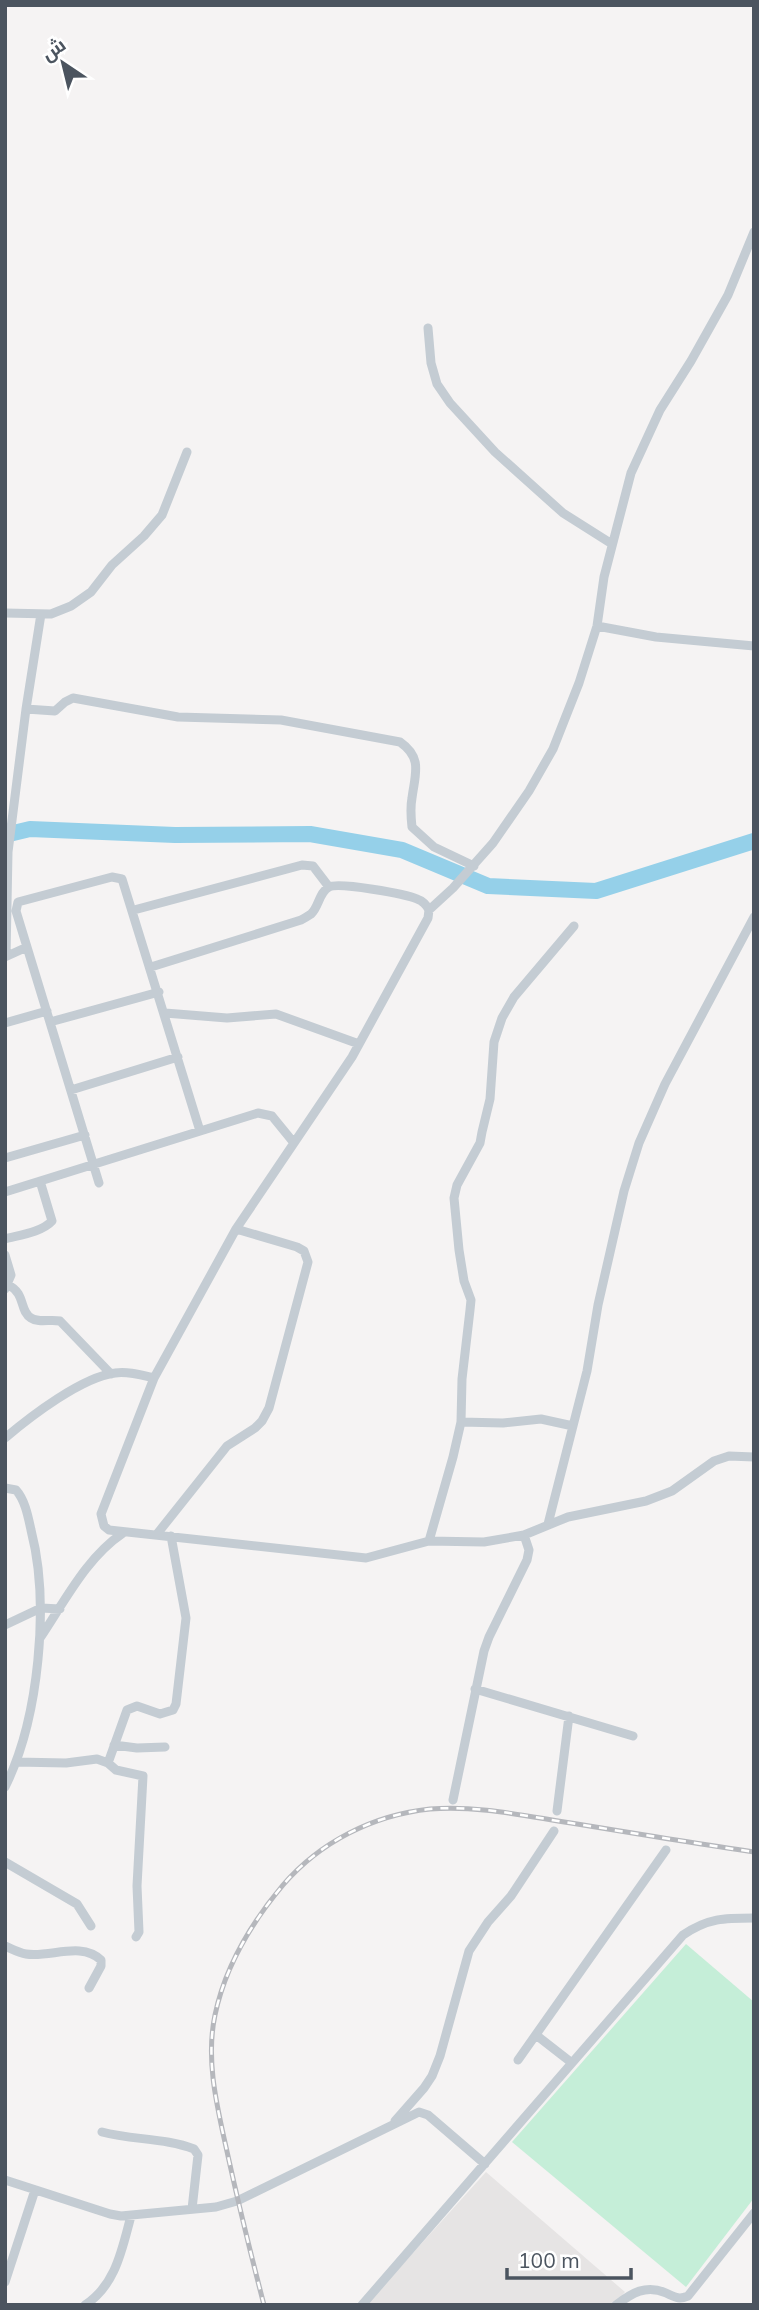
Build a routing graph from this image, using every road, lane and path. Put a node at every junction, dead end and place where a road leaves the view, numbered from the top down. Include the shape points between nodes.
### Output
1 (754, 232) edge
2 (428, 328) dead end
3 (187, 452) dead end
4 (612, 544) junction
5 (5, 613) edge
6 (41, 614) junction
7 (597, 626) junction
8 (754, 646) edge
9 (26, 709) junction
10 (474, 866) junction
11 (329, 887) junction
12 (429, 909) junction
13 (134, 910) junction
14 (754, 917) edge
15 (574, 926) dead end
16 (27, 947) junction
17 (6, 956) edge
18 (151, 967) junction
19 (159, 992) junction
20 (47, 1011) junction
21 (165, 1013) junction
22 (50, 1022) junction
23 (5, 1023) edge
24 (359, 1044) junction
25 (178, 1058) junction
26 (71, 1090) junction
27 (200, 1131) junction
28 (85, 1136) junction
29 (294, 1143) junction
30 (5, 1158) edge
31 (94, 1166) junction
32 (40, 1181) junction
33 (99, 1182) dead end
34 (5, 1192) edge
35 (236, 1229) junction
36 (5, 1239) edge
37 (5, 1255) edge
38 (7, 1287) edge
39 (111, 1374) junction
40 (154, 1378) junction
41 (461, 1422) junction
42 (573, 1426) junction
43 (5, 1438) edge
44 (754, 1457) edge
45 (5, 1488) edge
46 (548, 1524) junction
47 (123, 1532) junction
48 (158, 1534) junction
49 (524, 1535) junction
50 (171, 1536) junction
51 (429, 1541) junction
52 (41, 1608) junction
53 (60, 1609) junction
54 (5, 1625) edge
55 (40, 1639) junction
56 (475, 1689) junction
57 (569, 1716) junction
58 (633, 1736) dead end
59 (114, 1745) junction
60 (165, 1747) dead end
61 (16, 1762) junction
62 (108, 1763) junction
63 (5, 1787) edge
64 (453, 1800) dead end
65 (556, 1811) dead end
66 (554, 1831) dead end
67 (666, 1850) dead end
68 (5, 1862) edge
69 (754, 1918) edge
70 (91, 1926) dead end
71 (136, 1937) dead end
72 (5, 1946) edge
73 (89, 1988) dead end
74 (536, 2035) junction
75 (518, 2060) dead end
76 (572, 2063) junction
77 (392, 2125) junction
78 (102, 2133) dead end
79 (485, 2164) junction
80 (5, 2180) edge
81 (34, 2190) junction
82 (192, 2208) junction
83 (754, 2213) edge
84 (131, 2216) junction
85 (5, 2282) edge
86 (85, 2305) edge
87 (362, 2305) edge
88 (616, 2305) edge

1 - 4 street via 728,295 660,410 631,473
2 - 4 street via 437,384 450,403 555,507
3 - 6 street via 154,527 81,600 61,611
4 - 7 street
5 - 6 street
6 - 9 street
7 - 8 street
7 - 10 street via 553,749 515,812
9 - 10 street via 55,711 73,698 178,717 281,720 400,742 411,750 416,767 412,827 434,847
9 - 17 street via 8,852
10 - 12 street
11 - 12 street via 416,898
11 - 13 street via 313,866 302,865
11 - 18 street via 302,920
12 - 24 street
13 - 16 street via 124,881 118,877 21,901 15,909
13 - 18 street
14 - 42 street via 665,1084 639,1143 624,1191
15 - 41 street via 523,984 502,1018 494,1042 490,1099 480,1143 454,1198 462,1269 471,1300
16 - 17 street
16 - 20 street
18 - 19 street
19 - 21 street
19 - 22 street
20 - 22 street
20 - 23 street
21 - 24 street via 227,1018 276,1014
21 - 25 street
22 - 26 street
24 - 29 street
25 - 26 street
25 - 27 street
26 - 28 street
27 - 29 street via 264,1114
27 - 31 street
28 - 30 street
28 - 31 street
29 - 35 street
31 - 32 street
31 - 33 street
32 - 34 street
32 - 36 street via 52,1221
35 - 40 street
35 - 48 street via 297,1247 308,1262 262,1421 227,1446
37 - 38 street via 10,1275
38 - 39 street via 20,1294 29,1317 60,1321
39 - 40 street
39 - 43 street via 70,1392
40 - 47 street via 101,1514 104,1526
41 - 42 street via 541,1419
41 - 51 street
42 - 46 street
44 - 46 street via 729,1456 714,1461 672,1491 646,1501
45 - 52 street via 16,1490 25,1507 39,1565
46 - 49 street
47 - 48 street
47 - 53 street via 87,1567
48 - 50 street
49 - 51 street via 484,1542
49 - 56 street via 527,1560 489,1637
50 - 51 street via 366,1558
50 - 59 street via 186,1618 176,1704 160,1714 131,1707
52 - 53 street
52 - 54 street
52 - 55 street
53 - 55 street
55 - 61 street via 27,1730
56 - 57 street
56 - 64 street
57 - 58 street
57 - 65 street
59 - 60 street
59 - 62 street
61 - 62 street via 97,1759
61 - 63 street
62 - 71 street via 144,1779
66 - 77 street via 473,1945 432,2076
67 - 74 street
68 - 70 street via 76,1904
69 - 76 street via 709,1920 682,1934
72 - 73 street via 29,1955 60,1951 96,1955 101,1966
74 - 75 street
74 - 76 street
76 - 79 street
77 - 79 street via 424,2113
77 - 82 street via 237,2201
78 - 82 street via 194,2149 198,2155
79 - 87 street
80 - 81 street
81 - 84 street via 110,2214
81 - 85 street
82 - 84 street
83 - 88 street via 688,2296 677,2299 653,2289 642,2290
84 - 86 street via 118,2266

